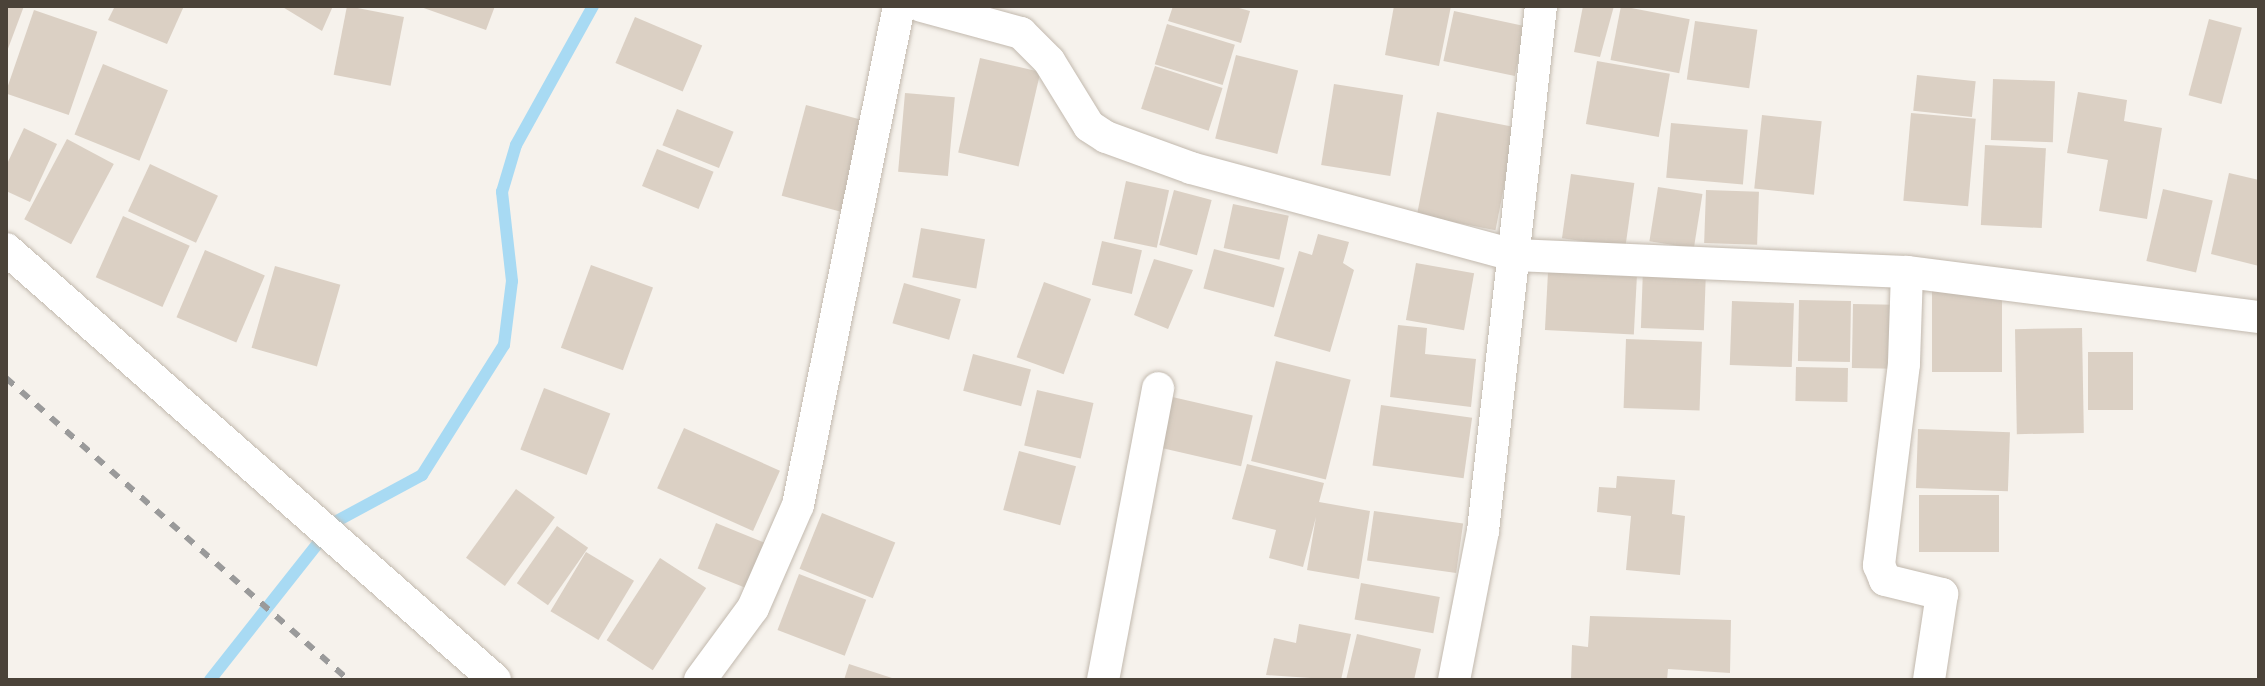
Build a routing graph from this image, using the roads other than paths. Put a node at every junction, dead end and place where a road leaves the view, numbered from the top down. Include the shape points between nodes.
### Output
1 (899, 6) edge
2 (922, 6) edge
3 (1541, 6) edge
4 (6, 249) edge
5 (1514, 255) junction
6 (1907, 272) junction
7 (2259, 317) edge
8 (1158, 388) dead end
9 (495, 680) edge
10 (700, 680) edge
11 (1103, 680) edge
12 (1454, 680) edge
13 (1929, 680) edge

1 - 10 street via 798,505 753,608
2 - 5 street via 1021,33 1049,61 1089,126 1106,137 1191,168
3 - 5 street
4 - 9 street
5 - 6 street
5 - 12 street via 1483,531
6 - 7 street
6 - 13 street via 1879,565 1885,580 1942,594
8 - 11 street

